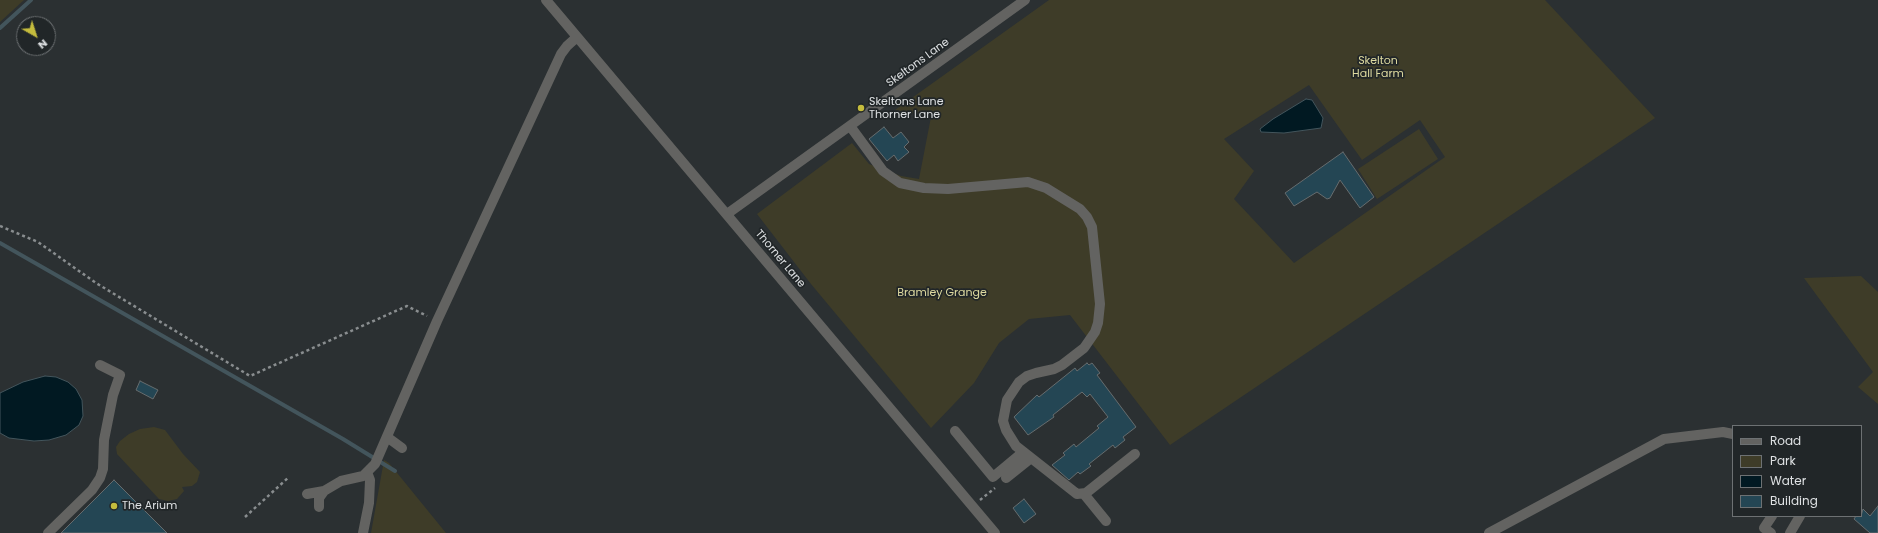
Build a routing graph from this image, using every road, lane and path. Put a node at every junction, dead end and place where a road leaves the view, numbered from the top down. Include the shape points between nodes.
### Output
1 (546, 0) edge
2 (1025, 0) edge
3 (577, 37) junction
4 (850, 126) junction
5 (726, 214) junction
6 (0, 226) edge
7 (437, 321) junction
8 (100, 365) dead end
9 (955, 431) dead end
10 (1732, 434) edge
11 (387, 437) junction
12 (402, 448) dead end
13 (1135, 454) dead end
14 (1027, 455) junction
15 (367, 472) junction
16 (289, 477) dead end
17 (1006, 478) joint
18 (324, 491) junction
19 (307, 494) dead end
20 (1084, 494) junction
21 (973, 506) junction
22 (319, 507) dead end
23 (245, 517) dead end
24 (1771, 517) edge
25 (1799, 517) edge
26 (1106, 521) dead end
27 (48, 533) edge
28 (363, 533) edge
29 (995, 533) edge
30 (1489, 533) edge
31 (1771, 533) edge
32 (1790, 533) edge

1 - 3 street, Thorner Lane
2 - 4 street, Skeltons Lane
3 - 5 street, Thorner Lane
3 - 7 street via 561,54
4 - 5 street, Skeltons Lane
4 - 14 street via 883,171 900,183 948,189 1028,182 1046,188 1080,209 1087,217 1092,227 1100,304 1098,323 1090,341 1070,360 1054,369 1027,376 1012,391 1003,421 1010,438
5 - 21 street, Thorner Lane
6 - 7 path via 38,242 96,283 250,376 407,306
7 - 11 street
8 - 27 street via 120,375 113,395 104,440 103,469 92,490
9 - 14 street via 993,477
10 - 30 street via 1723,432 1664,439
11 - 12 street
11 - 15 street via 375,464
13 - 20 street
14 - 17 street
14 - 20 street via 1073,492
15 - 18 street via 355,479 341,481
15 - 28 street via 370,480 369,503
16 - 23 path
17 - 21 path
18 - 19 street
18 - 22 street via 319,498
20 - 26 street
21 - 29 street, Thorner Lane
24 - 31 street via 1764,528
25 - 32 street

